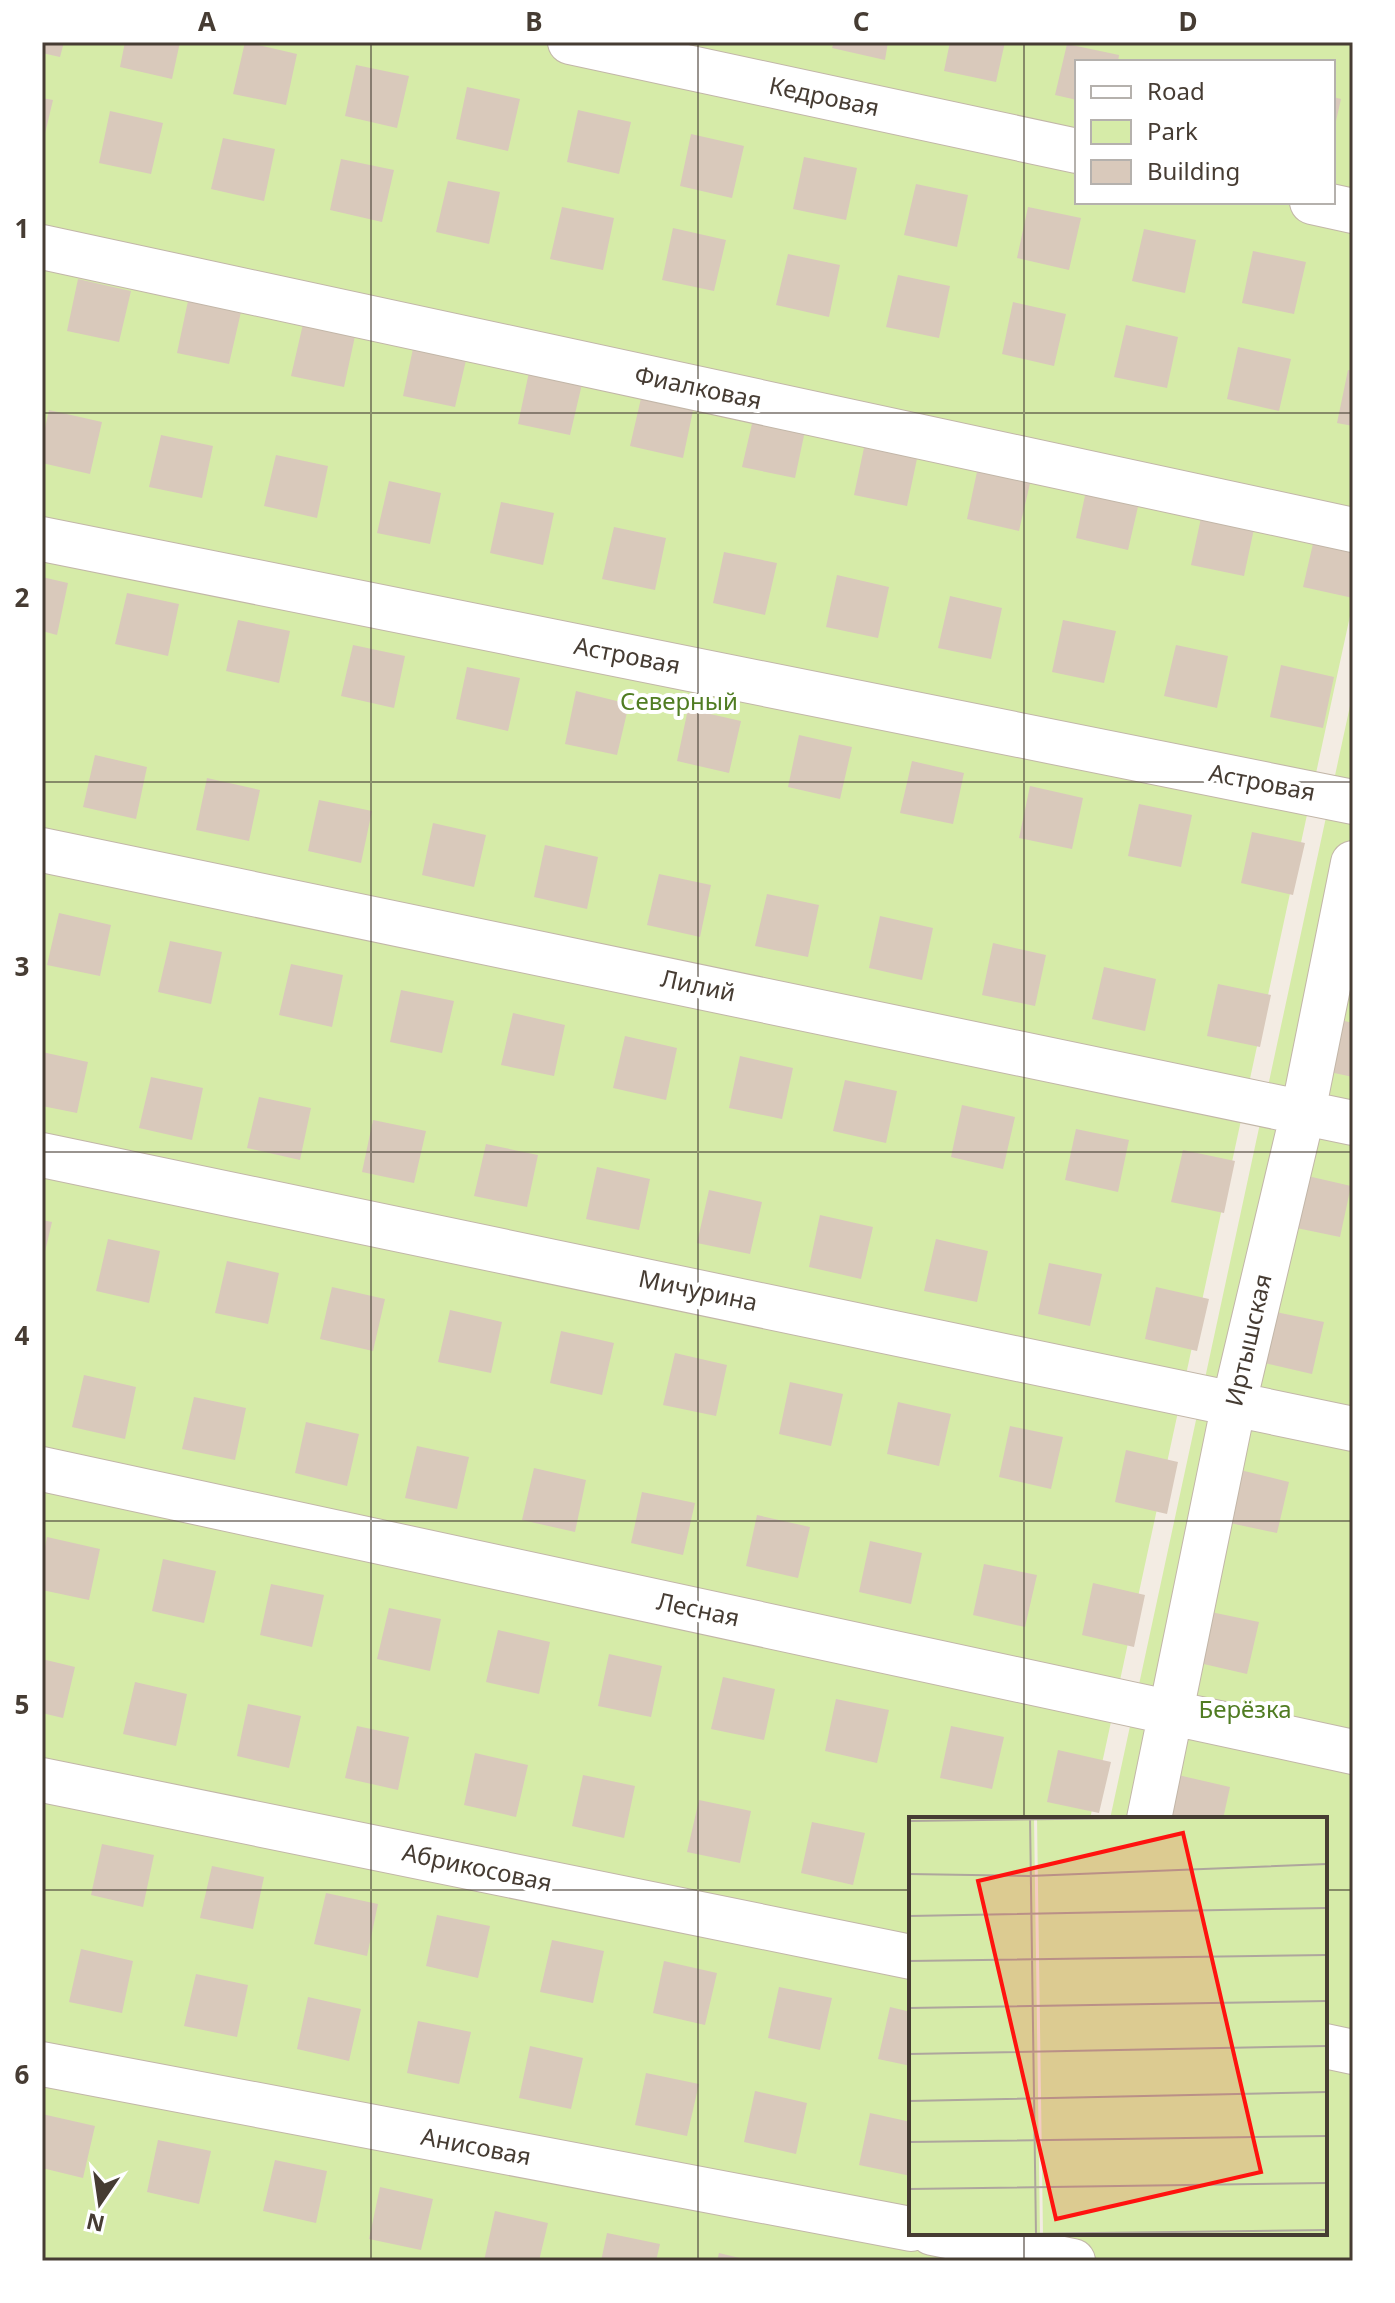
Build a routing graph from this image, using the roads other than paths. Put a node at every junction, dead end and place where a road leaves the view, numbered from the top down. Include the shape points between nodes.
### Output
1 (570, 42) edge
2 (1075, 151) edge
3 (1321, 204) edge
4 (1353, 211) edge
5 (42, 247) edge
6 (1353, 530) edge
7 (42, 539) edge
8 (1353, 802) edge
9 (42, 850) edge
10 (1353, 863) edge
11 (1303, 1112) junction
12 (1353, 1123) edge
13 (42, 1155) edge
14 (1234, 1403) junction
15 (1353, 1429) edge
16 (42, 1469) edge
17 (1170, 1711) junction
18 (1353, 1752) edge
19 (42, 1780) edge
20 (1149, 1817) edge
21 (909, 1957) edge
22 (1327, 2046) edge
23 (1353, 2052) edge
24 (42, 2064) edge
25 (909, 2229) edge
26 (945, 2235) edge
27 (1060, 2253) edge

1 - 2 street, Кедровая
3 - 4 street
5 - 6 street, Фиалковая
7 - 8 street, Астровая
9 - 11 street, Лилий
10 - 11 street, Иртышская
11 - 12 street, Лилий
11 - 14 street, Иртышская
13 - 14 street, Мичурина
14 - 15 street, Мичурина
14 - 17 street, Иртышская
16 - 17 street, Лесная
17 - 18 street, Лесная
17 - 20 street, Иртышская
19 - 21 street, Абрикосовая
22 - 23 street
24 - 25 street, Анисовая
26 - 27 street

